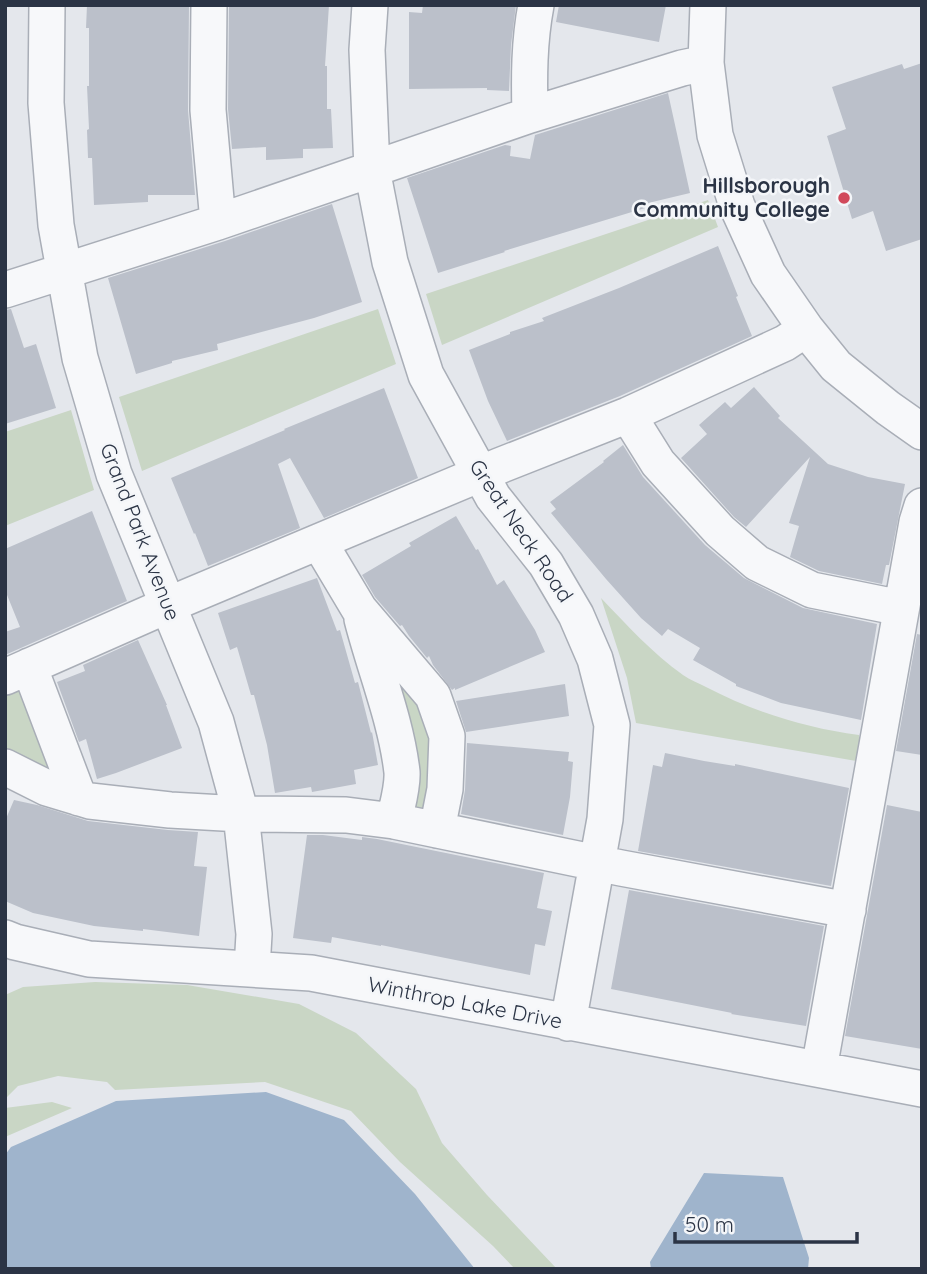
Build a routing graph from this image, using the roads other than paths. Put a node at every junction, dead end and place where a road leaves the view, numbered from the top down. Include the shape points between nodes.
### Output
1 (47, 5) edge
2 (209, 5) edge
3 (370, 5) edge
4 (536, 5) edge
5 (708, 5) edge
6 (706, 63) junction
7 (530, 115) junction
8 (372, 169) junction
9 (218, 222) junction
10 (64, 272) junction
11 (5, 290) edge
12 (806, 329) junction
13 (628, 415) junction
14 (922, 432) edge
15 (481, 474) junction
16 (922, 506) edge
17 (319, 542) junction
18 (168, 605) junction
19 (901, 608) junction
20 (359, 609) junction
21 (17, 671) edge
22 (5, 767) edge
23 (79, 798) junction
24 (241, 814) junction
25 (394, 821) junction
26 (438, 830) junction
27 (597, 863) junction
28 (848, 910) junction
29 (5, 938) edge
30 (252, 969) junction
31 (568, 1023) junction
32 (819, 1069) junction
33 (922, 1089) edge

1 - 10 street, Grand Park Avenue via 46,103
2 - 9 street via 208,110
3 - 8 street, Great Neck Road via 367,50
4 - 7 street via 529,69
5 - 6 street
6 - 7 street
6 - 12 street via 715,135 737,206 768,274
7 - 8 street
8 - 9 street
8 - 15 street, Great Neck Road via 390,262 426,375
9 - 10 street
10 - 11 street
10 - 18 street, Grand Park Avenue via 80,358 114,474
12 - 13 street
12 - 14 street via 836,366
13 - 15 street
13 - 19 street via 659,463 720,531 757,563 812,590
15 - 17 street
15 - 27 street, Great Neck Road via 493,498 546,565 595,659 612,725
16 - 19 street
17 - 18 street
17 - 20 street
18 - 21 street
18 - 24 street, Grand Park Avenue via 216,722
19 - 28 street
20 - 25 street via 391,717 402,775
20 - 26 street via 433,696 447,736
21 - 23 street
22 - 23 street
23 - 24 street
24 - 25 street via 345,815
24 - 30 street, Grand Park Avenue via 254,934
25 - 26 street
26 - 27 street
27 - 28 street
27 - 31 street, Great Neck Road
28 - 32 street
29 - 30 street, Winthrop Lake Drive via 89,959
30 - 31 street, Winthrop Lake Drive via 311,973
31 - 32 street, Winthrop Lake Drive
32 - 33 street, Winthrop Lake Drive

